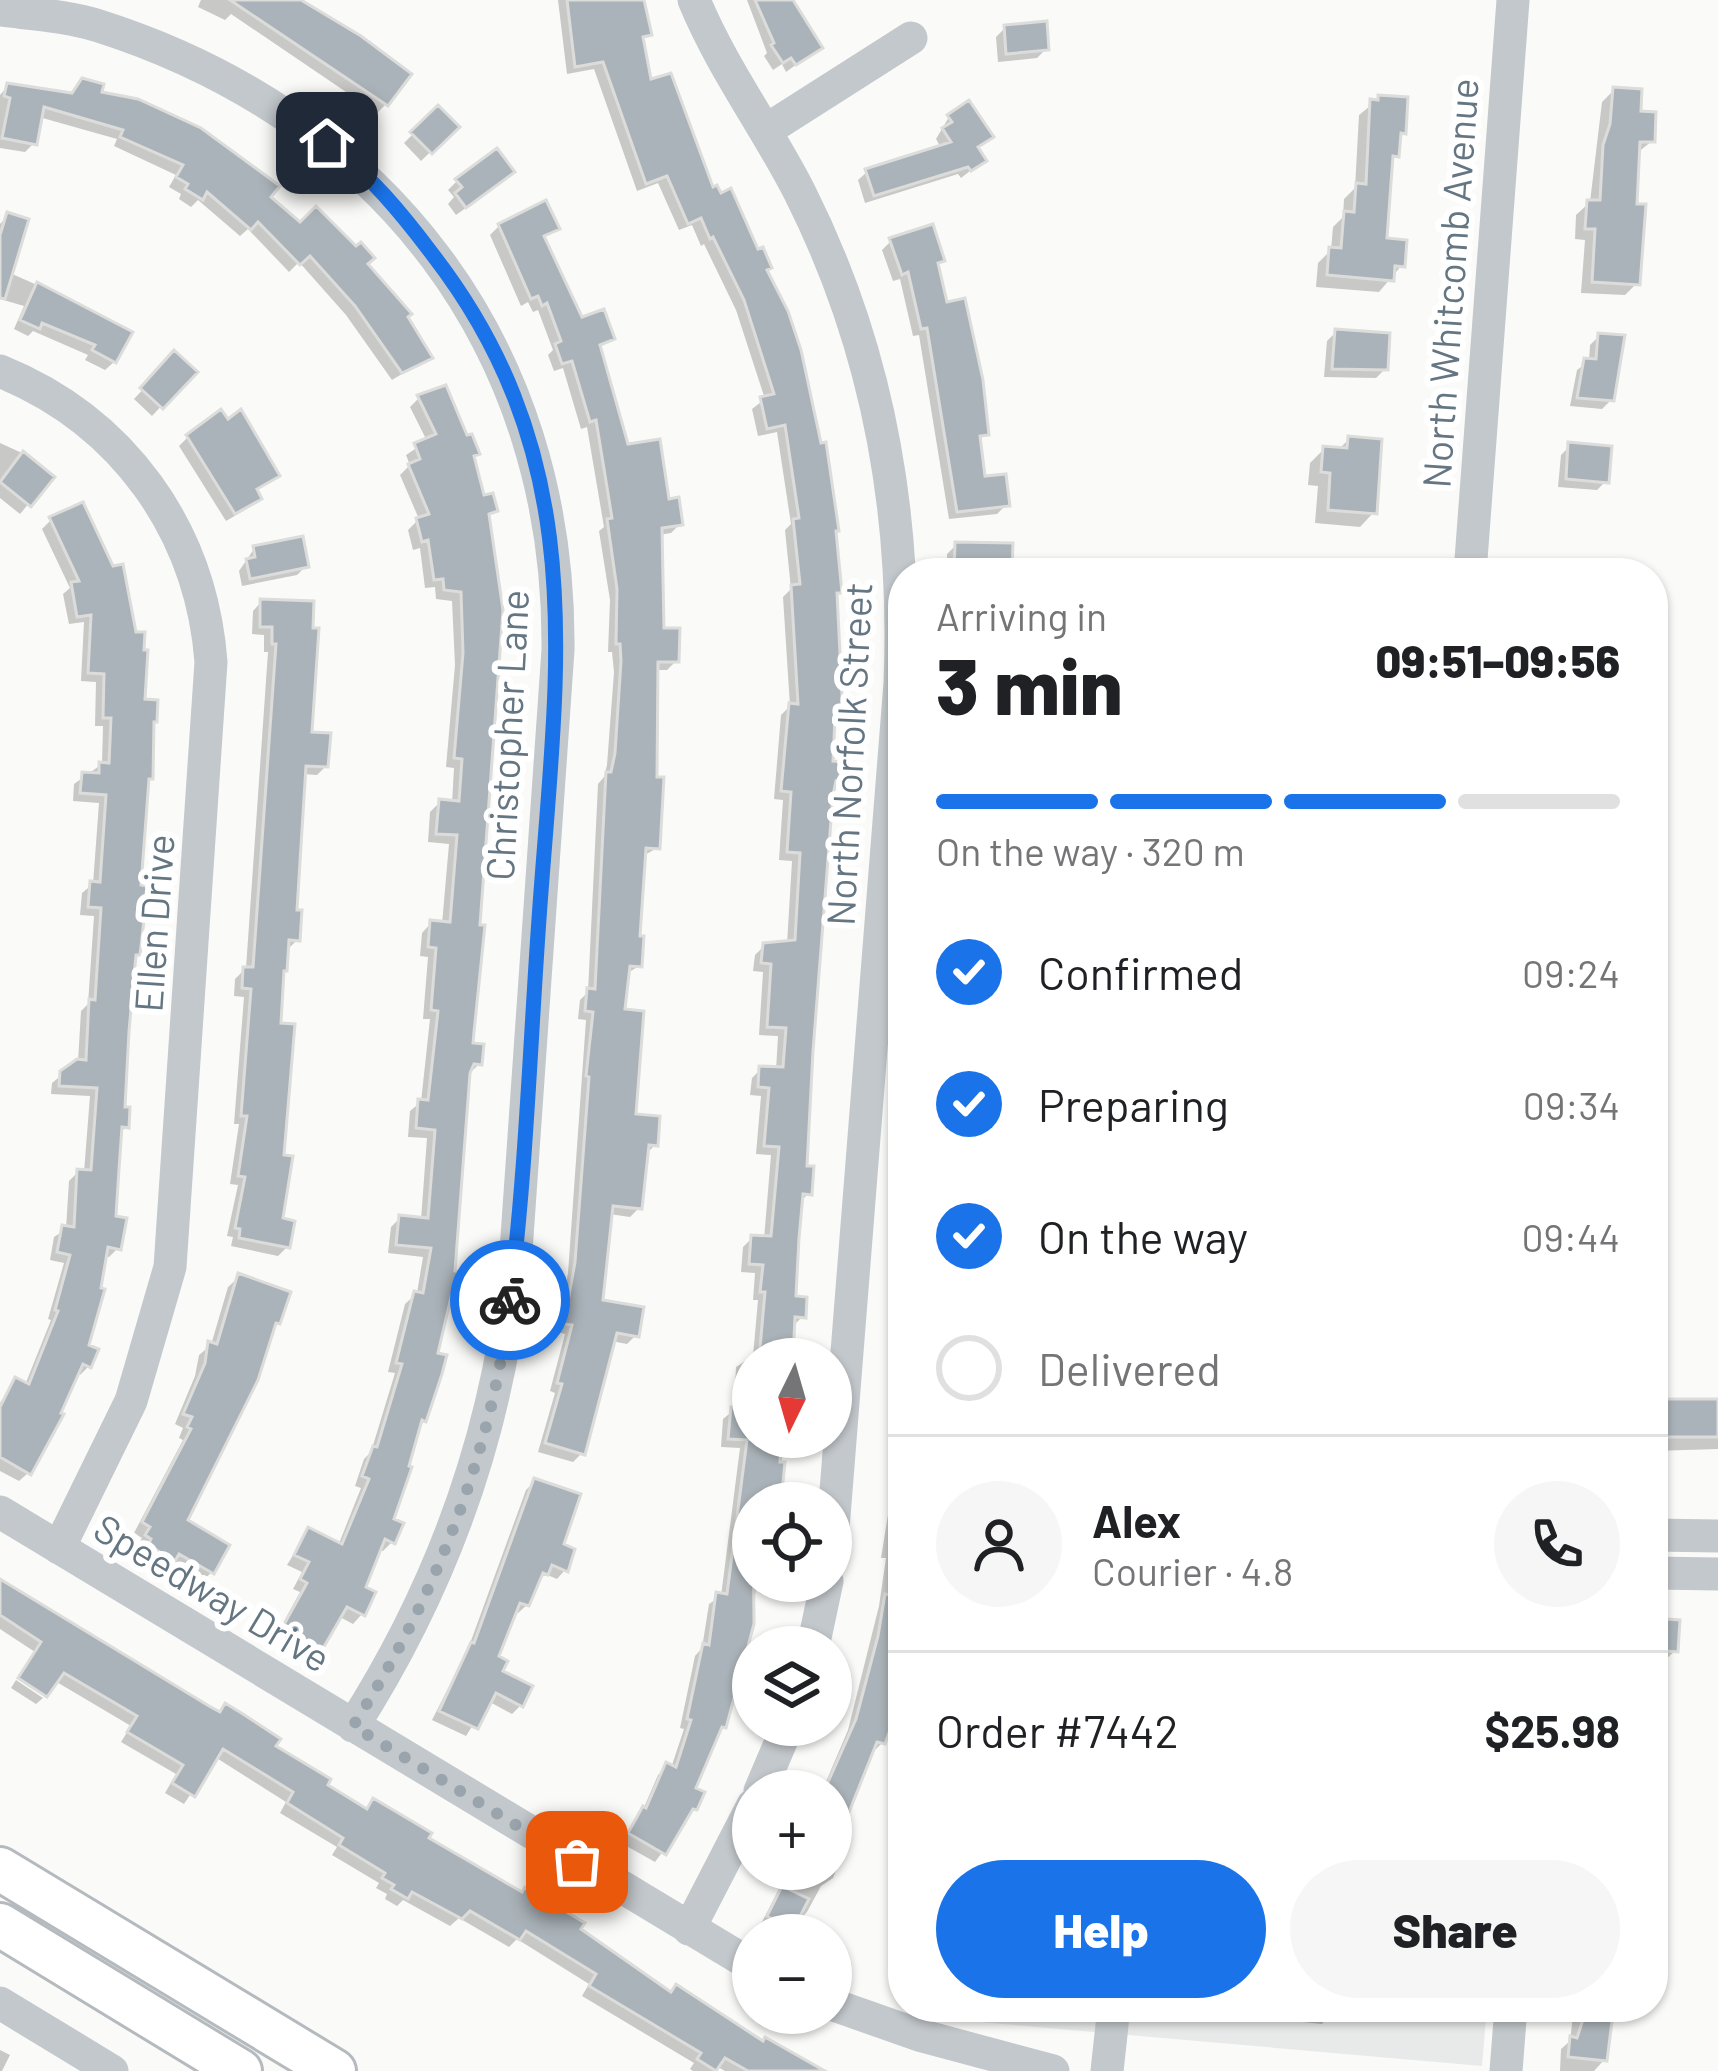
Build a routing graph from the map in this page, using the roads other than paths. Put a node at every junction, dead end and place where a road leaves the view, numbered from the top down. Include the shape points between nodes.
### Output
1 (694, 0) edge
2 (1513, 0) edge
3 (0, 10) edge
4 (911, 38) dead end
5 (765, 131) junction
6 (0, 370) edge
7 (899, 558) edge
8 (1470, 558) edge
9 (888, 834) edge
10 (837, 1482) edge
11 (0, 1512) edge
12 (1668, 1535) edge
13 (1718, 1536) edge
14 (59, 1548) junction
15 (1668, 1573) edge
16 (1718, 1574) edge
17 (353, 1726) junction
18 (732, 1845) edge
19 (0, 1869) edge
20 (0, 1924) edge
21 (689, 1929) junction
22 (732, 1954) edge
23 (0, 2003) edge
24 (852, 2011) edge
25 (1112, 2022) edge
26 (1510, 2022) edge
27 (112, 2071) edge
28 (240, 2071) edge
29 (334, 2071) edge
30 (1053, 2071) edge
31 (1107, 2071) edge
32 (1507, 2071) edge

1 - 5 street, North Norfolk Street
2 - 8 street, North Whitcomb Avenue
3 - 17 street, Christopher Lane via 100,26 160,46 268,101 336,150 396,208 468,305 515,403 543,493 558,650 509,1313 487,1422 452,1533 408,1632
4 - 5 street
5 - 7 street, North Norfolk Street via 822,239 856,328 888,456
6 - 14 street, Ellen Drive via 76,411 152,489 199,586 212,662 170,1267 130,1401
9 - 10 street, North Norfolk Street
11 - 14 street, Speedway Drive
12 - 13 street
14 - 17 street, Speedway Drive
15 - 16 street
17 - 21 street, Speedway Drive
18 - 21 street
19 - 29 main road
20 - 28 main road
21 - 22 street, Speedway Drive
23 - 27 street
24 - 30 street
25 - 31 street
26 - 32 street

